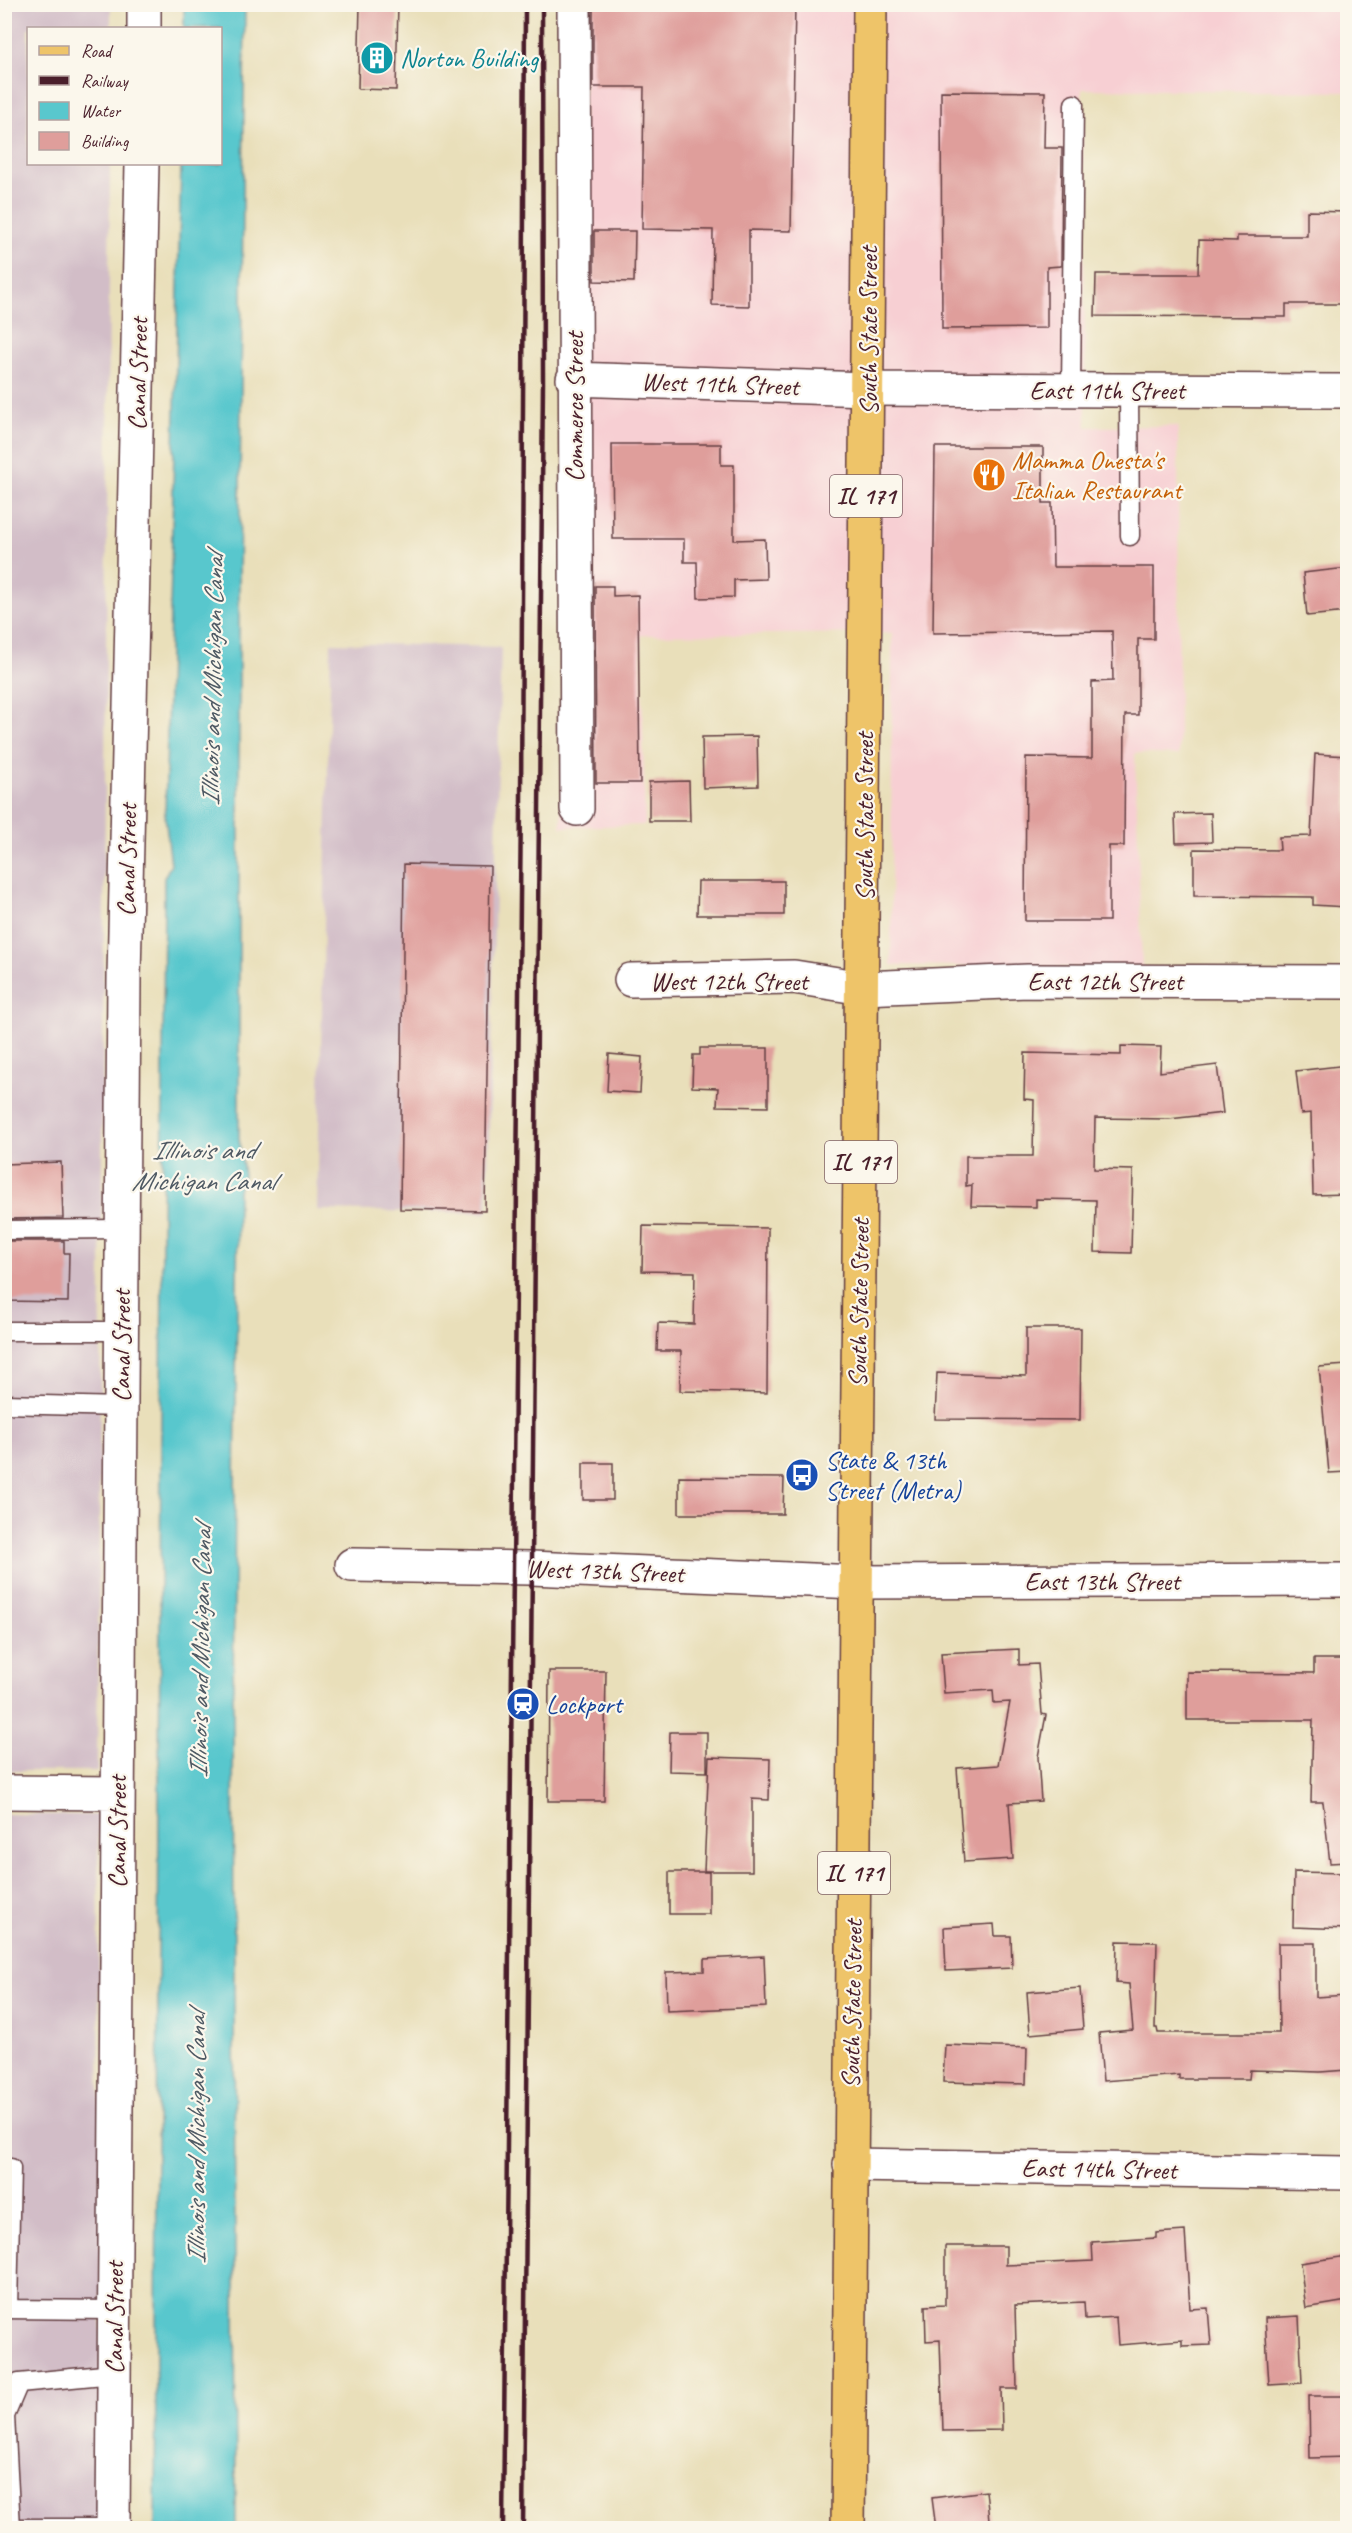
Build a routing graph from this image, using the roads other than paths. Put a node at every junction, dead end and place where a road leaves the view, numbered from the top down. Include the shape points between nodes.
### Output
1 (144, 4) edge
2 (574, 4) edge
3 (870, 4) edge
4 (144, 27) edge
5 (1074, 105) dead end
6 (142, 165) edge
7 (573, 379) junction
8 (867, 389) junction
9 (1071, 390) junction
10 (1129, 390) junction
11 (1347, 391) edge
12 (1130, 536) dead end
13 (577, 809) dead end
14 (631, 980) dead end
15 (1347, 982) edge
16 (862, 988) junction
17 (122, 1229) junction
18 (4, 1230) edge
19 (4, 1331) edge
20 (121, 1331) junction
21 (4, 1404) edge
22 (121, 1407) junction
23 (352, 1565) dead end
24 (1347, 1580) edge
25 (857, 1582) junction
26 (4, 1792) edge
27 (118, 1793) junction
28 (850, 2165) junction
29 (11, 2168) dead end
30 (1347, 2173) edge
31 (6, 2309) edge
32 (114, 2310) junction
33 (114, 2374) junction
34 (113, 2528) edge
35 (10, 2529) edge
36 (17, 2529) edge
37 (848, 2529) edge

1 - 4 street
2 - 7 street, Commerce Street
3 - 8 main road, South State Street / IL 171
5 - 9 lane
6 - 17 street, Canal Street
7 - 8 street, West 11th Street
7 - 13 street, Commerce Street
8 - 9 street, East 11th Street
8 - 16 main road, South State Street / IL 171
9 - 10 street, East 11th Street
10 - 11 street, East 11th Street
10 - 12 lane
14 - 16 street, West 12th Street via 794,977
15 - 16 street, East 12th Street via 1028,981
16 - 25 main road, South State Street / IL 171
17 - 18 lane
17 - 20 street, Canal Street
19 - 20 lane
20 - 22 street, Canal Street
21 - 22 lane
22 - 27 street, Canal Street
23 - 25 street, West 13th Street via 531,1568
24 - 25 street, East 13th Street
25 - 28 main road, South State Street / IL 171
26 - 27 street
27 - 32 street, Canal Street
28 - 30 street, East 14th Street
28 - 37 main road, South State Street / IL 171
29 - 31 lane
31 - 32 lane
32 - 33 street, Canal Street
33 - 34 street, Canal Street
33 - 35 lane via 19,2383 5,2416
34 - 36 lane

